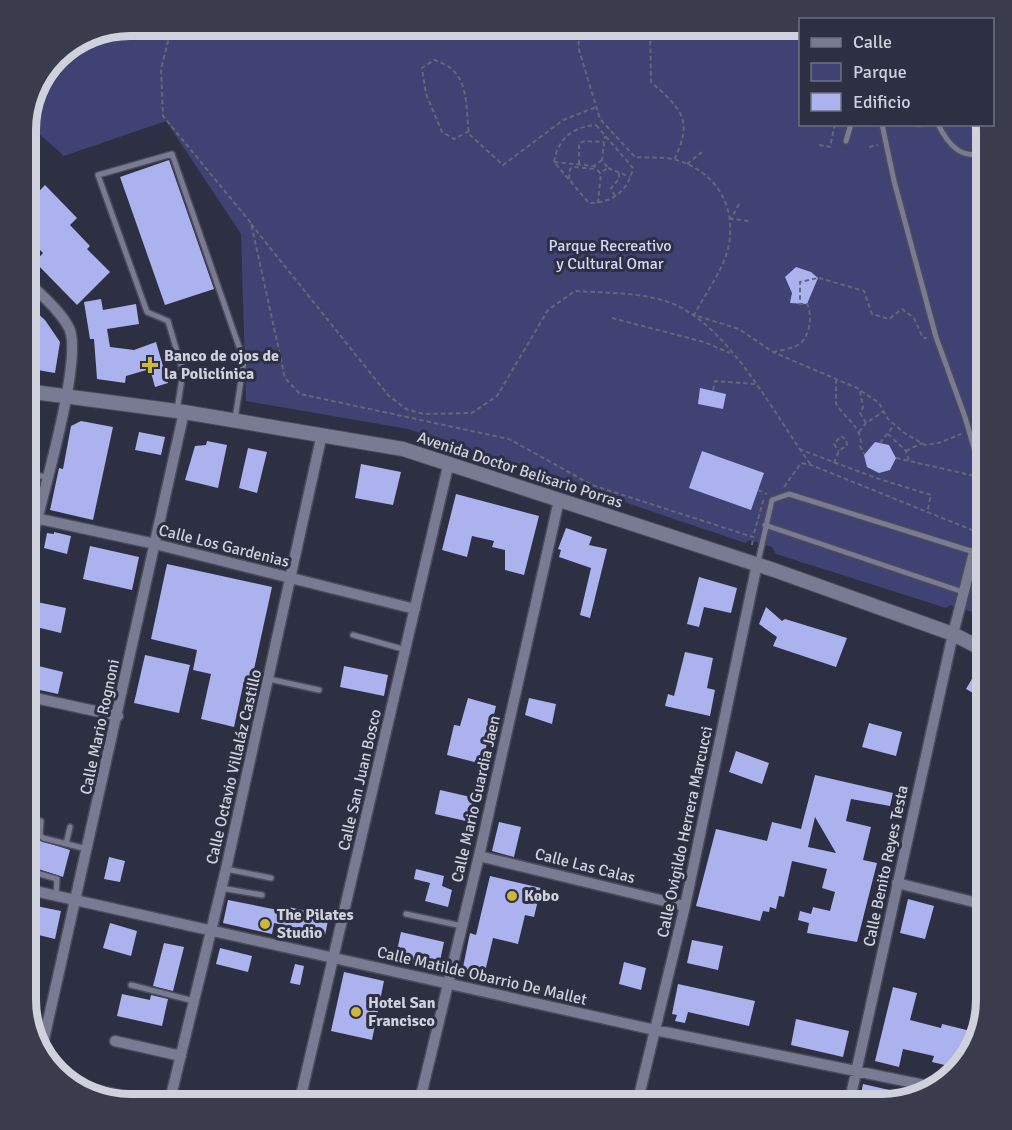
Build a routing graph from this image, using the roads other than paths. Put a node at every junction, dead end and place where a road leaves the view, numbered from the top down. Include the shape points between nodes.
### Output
1 (850, 126) edge
2 (882, 126) edge
3 (939, 126) edge
4 (846, 141) dead end
5 (976, 155) edge
6 (36, 291) edge
7 (36, 392) edge
8 (66, 396) junction
9 (180, 412) junction
10 (234, 420) junction
11 (322, 434) junction
12 (976, 453) edge
13 (449, 462) junction
14 (36, 475) edge
15 (46, 477) junction
16 (559, 500) junction
17 (36, 504) edge
18 (36, 518) edge
19 (765, 525) junction
20 (155, 544) junction
21 (976, 545) edge
22 (974, 552) junction
23 (758, 564) junction
24 (291, 578) junction
25 (965, 592) junction
26 (415, 609) junction
27 (953, 634) junction
28 (353, 635) dead end
29 (976, 646) edge
30 (406, 650) junction
31 (269, 679) junction
32 (319, 690) dead end
33 (36, 698) edge
34 (118, 716) junction
35 (41, 821) dead end
36 (70, 827) dead end
37 (66, 844) junction
38 (88, 849) junction
39 (479, 856) junction
40 (226, 869) junction
41 (36, 873) edge
42 (271, 878) dead end
43 (897, 883) junction
44 (221, 888) junction
45 (36, 891) edge
46 (262, 895) dead end
47 (56, 896) junction
48 (77, 900) junction
49 (976, 902) edge
50 (685, 906) junction
51 (406, 914) dead end
52 (462, 926) junction
53 (211, 932) junction
54 (334, 958) junction
55 (449, 984) junction
56 (131, 986) dead end
57 (194, 1001) junction
58 (655, 1030) junction
59 (44, 1037) edge
60 (115, 1041) dead end
61 (181, 1056) junction
62 (857, 1071) junction
63 (922, 1084) edge
64 (98, 1088) edge
65 (122, 1093) edge
66 (172, 1094) edge
67 (301, 1094) edge
68 (422, 1094) edge
69 (639, 1094) edge
70 (851, 1094) edge

1 - 4 lane
2 - 12 lane via 936,337
3 - 5 lane via 952,148
6 - 8 street via 70,329 73,351
7 - 8 street, Avenida Doctor Belisario Porras
8 - 9 street, Avenida Doctor Belisario Porras
8 - 15 street
9 - 10 street, Avenida Doctor Belisario Porras
9 - 10 lane via 183,372 178,348 168,321 147,312 98,175 172,154 244,361
9 - 20 street, Calle Mario Rognoni
10 - 11 street, Avenida Doctor Belisario Porras
11 - 13 street, Avenida Doctor Belisario Porras
11 - 24 street, Calle Octavio Villaláz Castillo
13 - 16 street, Avenida Doctor Belisario Porras
13 - 26 street, Calle San Juan Bosco
14 - 15 lane
15 - 17 street
16 - 23 street, Avenida Doctor Belisario Porras
16 - 39 street, Calle Mario Guardia Jaen
18 - 20 street, Calle Los Gardenias
19 - 22 lane via 772,500 789,495
19 - 23 lane
19 - 25 lane
20 - 24 street, Calle Los Gardenias
20 - 34 street, Calle Mario Rognoni
21 - 22 lane
22 - 25 street, Calle Benito Reyes Testa
23 - 27 street, Avenida Doctor Belisario Porras
23 - 50 street, Calle Ovigildo Herrera Marcucci
24 - 26 street, Calle Los Gardenias
24 - 31 street, Calle Octavio Villaláz Castillo
25 - 27 street, Calle Benito Reyes Testa
26 - 30 street, Calle San Juan Bosco
27 - 29 street, Avenida Doctor Belisario Porras
27 - 43 street, Calle Benito Reyes Testa
28 - 30 lane
30 - 54 street, Calle San Juan Bosco
31 - 32 lane
31 - 40 street, Calle Octavio Villaláz Castillo
33 - 34 street
34 - 38 street, Calle Mario Rognoni
35 - 37 lane via 43,838
36 - 37 lane
37 - 38 lane
38 - 48 street, Calle Mario Rognoni
39 - 50 street, Calle Las Calas
39 - 52 street, Calle Mario Guardia Jaen
40 - 42 lane
40 - 44 street, Calle Octavio Villaláz Castillo
41 - 47 lane via 57,879
43 - 49 street
43 - 62 street, Calle Benito Reyes Testa
44 - 46 lane
44 - 53 street, Calle Octavio Villaláz Castillo
45 - 47 street, Calle Matilde Obarrio De Mallet
47 - 48 street, Calle Matilde Obarrio De Mallet
48 - 53 street, Calle Matilde Obarrio De Mallet
48 - 59 street, Calle Mario Rognoni
50 - 58 street, Calle Ovigildo Herrera Marcucci
51 - 52 lane
52 - 55 street, Calle Mario Guardia Jaen
53 - 54 street, Calle Matilde Obarrio De Mallet
53 - 57 street, Calle Octavio Villaláz Castillo
54 - 55 street, Calle Matilde Obarrio De Mallet
54 - 67 street, Calle San Juan Bosco
55 - 58 street, Calle Matilde Obarrio De Mallet
55 - 68 street, Calle Mario Guardia Jaen
56 - 57 lane
57 - 61 street, Calle Octavio Villaláz Castillo
58 - 62 street, Calle Matilde Obarrio De Mallet
58 - 69 street, Calle Ovigildo Herrera Marcucci
60 - 61 street
61 - 66 street, Calle Octavio Villaláz Castillo
62 - 63 street, Calle Matilde Obarrio De Mallet
62 - 70 street, Calle Benito Reyes Testa
64 - 65 lane

